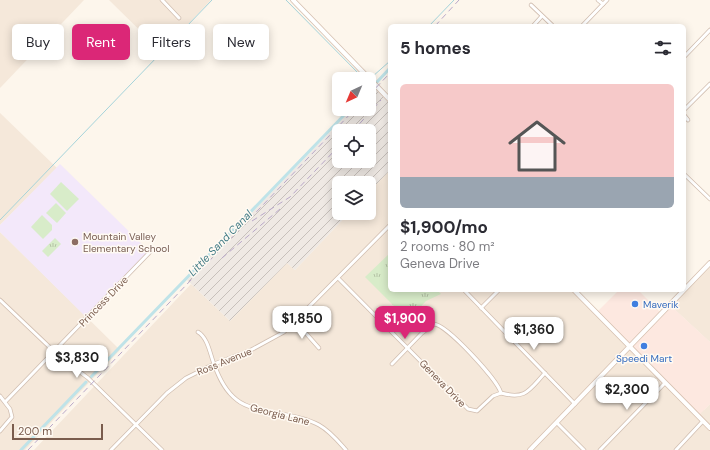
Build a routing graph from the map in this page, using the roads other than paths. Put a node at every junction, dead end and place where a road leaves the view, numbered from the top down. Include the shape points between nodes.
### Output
1 (162, 0) edge
2 (293, 0) edge
3 (598, 0) edge
4 (607, 0) edge
5 (602, 4) junction
6 (531, 5) dead end
7 (542, 16) junction
8 (179, 18) dead end
9 (535, 24) edge
10 (551, 24) edge
11 (584, 24) edge
12 (710, 30) edge
13 (686, 55) edge
14 (710, 84) edge
15 (388, 98) edge
16 (686, 108) edge
17 (686, 176) edge
18 (710, 199) edge
19 (388, 227) edge
20 (150, 252) dead end
21 (710, 263) edge
22 (338, 278) junction
23 (686, 288) edge
24 (466, 292) edge
25 (497, 292) edge
26 (576, 292) edge
27 (683, 292) edge
28 (0, 300) edge
29 (481, 308) junction
30 (524, 321) dead end
31 (296, 322) junction
32 (198, 332) dead end
33 (509, 336) junction
34 (319, 348) dead end
35 (408, 348) junction
36 (630, 348) junction
37 (54, 352) junction
38 (214, 364) junction
39 (392, 364) dead end
40 (545, 373) junction
41 (665, 383) junction
42 (501, 393) junction
43 (0, 396) edge
44 (6, 401) junction
45 (575, 404) junction
46 (703, 421) junction
47 (557, 423) junction
48 (136, 424) junction
49 (710, 428) edge
50 (0, 431) edge
51 (111, 450) edge
52 (162, 450) edge
53 (346, 450) edge
54 (530, 450) edge
55 (584, 450) edge
56 (600, 450) edge
57 (676, 450) edge

1 - 8 street
2 - 15 main road
3 - 5 street
4 - 5 street
5 - 11 street
6 - 7 street
7 - 9 street
7 - 10 street
12 - 13 street
14 - 16 street
17 - 18 street
19 - 22 street, Ross Avenue
20 - 37 street, Princess Drive
21 - 23 main road
22 - 31 street, Ross Avenue
22 - 35 street, Geneva Drive
24 - 29 street
25 - 29 street
26 - 36 main road
27 - 36 main road
28 - 37 street
29 - 33 street
30 - 33 street
31 - 34 street
31 - 38 street, Ross Avenue via 284,332 251,350
32 - 38 street, Georgia Lane via 205,339
33 - 40 street
35 - 39 street
35 - 42 street, Geneva Drive via 468,410 477,411 493,396
35 - 42 street via 428,327 434,324 442,326 495,379
36 - 41 main road
36 - 45 main road
37 - 44 street, Princess Drive
37 - 48 street via 88,378
38 - 48 street, Ross Avenue via 199,370 176,386
38 - 53 street, Georgia Lane via 224,386 240,403 313,422
40 - 42 street via 526,394 518,396
40 - 45 street
41 - 46 main road
41 - 56 street
43 - 44 street
44 - 50 street via 12,417
45 - 47 main road
46 - 49 main road
46 - 57 street
47 - 54 main road
47 - 55 street
48 - 51 street, Ross Avenue
48 - 52 street

